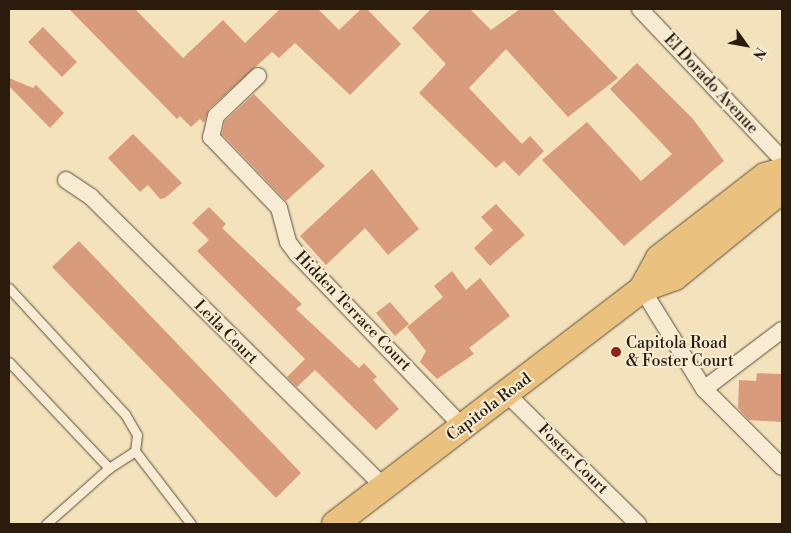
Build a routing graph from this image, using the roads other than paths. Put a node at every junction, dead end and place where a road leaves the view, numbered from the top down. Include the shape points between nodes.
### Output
1 (640, 9) edge
2 (258, 76) dead end
3 (782, 159) edge
4 (782, 171) edge
5 (66, 180) dead end
6 (782, 190) edge
7 (9, 288) edge
8 (642, 289) junction
9 (782, 330) edge
10 (9, 362) edge
11 (704, 389) junction
12 (507, 394) junction
13 (463, 427) junction
14 (135, 451) junction
15 (782, 467) edge
16 (109, 468) junction
17 (384, 487) junction
18 (46, 524) edge
19 (191, 524) edge
20 (335, 524) edge
21 (638, 524) edge

1 - 3 street, El Dorado Avenue
2 - 13 street, Hidden Terrace Court via 216,116 211,137 279,208 288,242 297,254
4 - 8 main road, Capitola Road via 765,176 659,258
5 - 17 street, Leila Court via 91,197
6 - 8 main road, Capitola Road via 675,277
7 - 14 lane via 125,414 137,436
8 - 11 street
8 - 12 main road, Capitola Road
9 - 11 street
10 - 16 lane
11 - 15 street
12 - 13 main road, Capitola Road
12 - 21 street, Foster Court
13 - 17 main road, Capitola Road
14 - 16 lane
14 - 19 lane
16 - 18 lane
17 - 20 main road, Capitola Road

